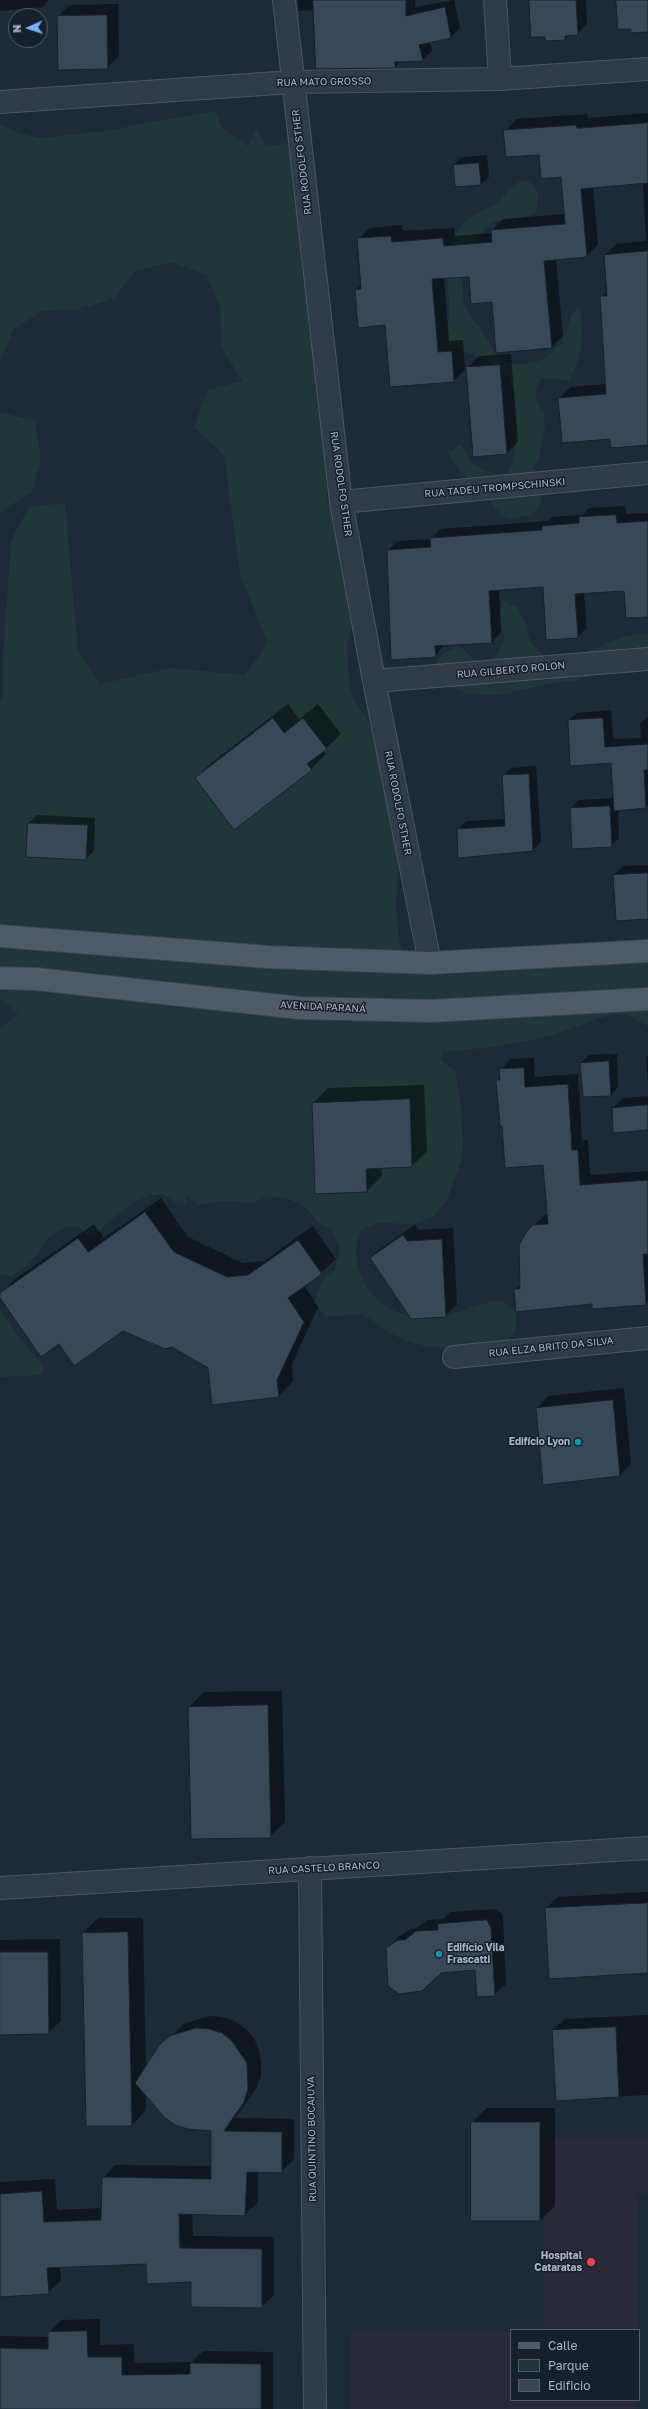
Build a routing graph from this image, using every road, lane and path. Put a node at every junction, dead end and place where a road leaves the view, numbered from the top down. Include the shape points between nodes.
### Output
1 (284, 0) edge
2 (495, 0) edge
3 (648, 69) edge
4 (500, 80) junction
5 (292, 82) junction
6 (0, 102) edge
7 (648, 473) edge
8 (342, 502) junction
9 (648, 659) edge
10 (374, 681) junction
11 (0, 936) edge
12 (648, 951) edge
13 (430, 963) junction
14 (0, 978) edge
15 (648, 999) edge
16 (648, 1338) edge
17 (454, 1357) dead end
18 (648, 1848) edge
19 (310, 1868) junction
20 (0, 1888) edge
21 (315, 2409) edge

1 - 5 street, RUA RODOLFO STHER
2 - 4 street
3 - 4 street, RUA MATO GROSSO
4 - 5 street, RUA MATO GROSSO
5 - 6 street, RUA MATO GROSSO
5 - 8 street, RUA RODOLFO STHER
7 - 8 street, RUA TADEU TROMPSCHINSKI
8 - 10 street, RUA RODOLFO STHER
9 - 10 street, RUA GILBERTO ROLON
10 - 13 street, RUA RODOLFO STHER
11 - 13 main road via 268,958
12 - 13 main road
14 - 15 main road, AVENIDA PARANÁ via 36,979 300,1008 431,1011
16 - 17 street, RUA ELZA BRITO DA SILVA
18 - 19 street, RUA CASTELO BRANCO
19 - 20 street, RUA CASTELO BRANCO
19 - 21 street, RUA QUINTINO BOCAIUVA

